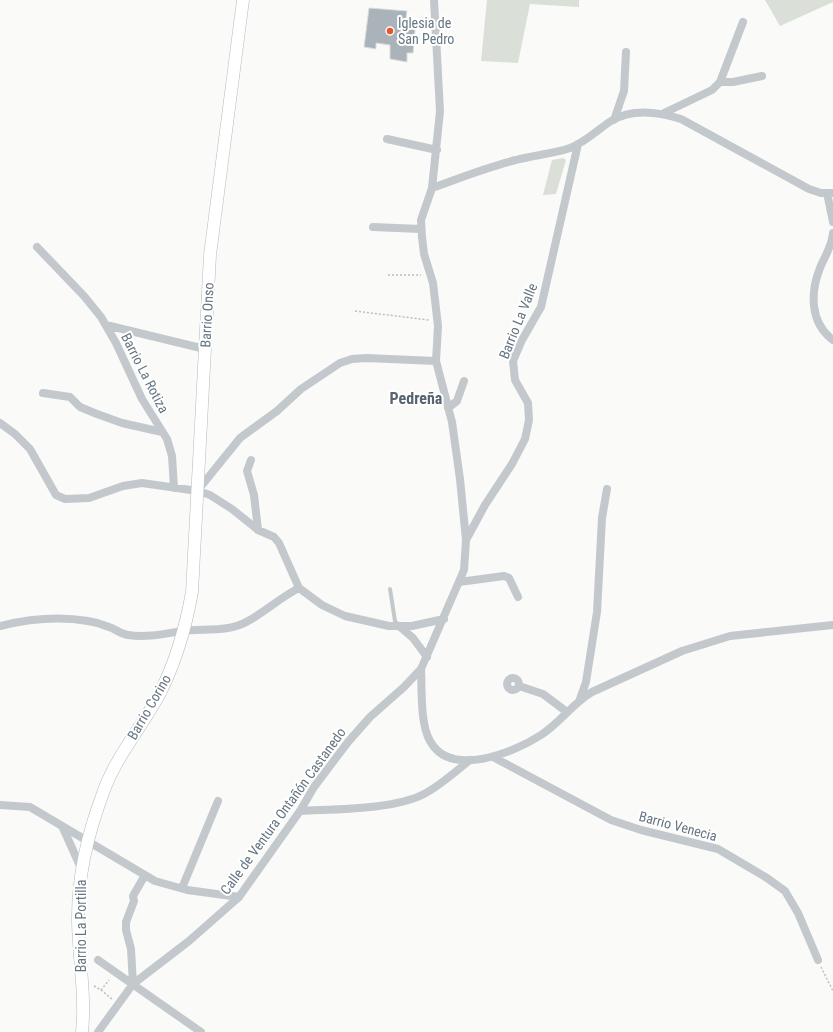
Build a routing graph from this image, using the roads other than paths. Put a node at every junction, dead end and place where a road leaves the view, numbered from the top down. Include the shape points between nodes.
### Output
1 (243, 0) edge
2 (434, 0) edge
3 (743, 22) dead end
4 (626, 52) dead end
5 (762, 76) dead end
6 (720, 82) junction
7 (664, 113) junction
8 (614, 120) junction
9 (386, 139) dead end
10 (578, 144) junction
11 (436, 150) junction
12 (432, 188) junction
13 (830, 193) edge
14 (833, 222) edge
15 (373, 227) dead end
16 (422, 229) junction
17 (833, 233) edge
18 (37, 247) dead end
19 (106, 325) junction
20 (833, 340) edge
21 (205, 348) junction
22 (436, 361) junction
23 (464, 381) dead end
24 (43, 393) dead end
25 (448, 408) junction
26 (0, 423) edge
27 (162, 432) junction
28 (251, 460) dead end
29 (174, 488) junction
30 (607, 489) dead end
31 (198, 491) junction
32 (258, 530) junction
33 (466, 540) junction
34 (459, 582) junction
35 (299, 588) junction
36 (390, 589) dead end
37 (518, 596) dead end
38 (444, 619) junction
39 (833, 625) edge
40 (0, 626) edge
41 (399, 626) junction
42 (184, 631) junction
43 (427, 657) junction
44 (421, 669) junction
45 (520, 686) dead end
46 (580, 699) junction
47 (568, 712) junction
48 (493, 757) junction
49 (470, 760) junction
50 (218, 802) dead end
51 (0, 805) edge
52 (300, 810) junction
53 (63, 828) junction
54 (70, 845) junction
55 (87, 845) junction
56 (81, 868) junction
57 (145, 875) junction
58 (182, 888) junction
59 (239, 897) junction
60 (98, 960) dead end
61 (818, 960) road end
62 (133, 984) junction
63 (82, 1032) edge
64 (98, 1032) edge
65 (201, 1032) edge

1 - 21 main road, Barrio Onso via 214,216
2 - 11 street, Calle de Ventura Ontañón Castanedo via 440,111
3 - 6 street
4 - 8 street via 624,91
5 - 6 street
6 - 7 street via 706,94
7 - 8 street via 642,112
7 - 13 street via 693,125 809,189 821,194
8 - 10 street
9 - 11 street
10 - 12 street via 484,168
10 - 33 street, Barrio La Valle via 541,307 513,362 515,380 528,403 529,420 525,439
11 - 12 street, Calle de Ventura Ontañón Castanedo
12 - 16 street, Calle de Ventura Ontañón Castanedo via 424,207
13 - 14 street
15 - 16 street
16 - 22 street, Calle de Ventura Ontañón Castanedo via 424,254 433,283 437,321
17 - 20 street via 832,242 817,277 814,296 817,322 823,333
18 - 19 street, Barrio La Rotiza via 84,296
19 - 21 street, Barrio La Rotiza
19 - 27 street, Barrio La Rotiza via 142,399
21 - 31 main road, Barrio Onso
22 - 25 street, Calle de Ventura Ontañón Castanedo
22 - 31 street via 366,358 340,363 316,378 240,438
23 - 25 street via 457,401
24 - 27 street, Barrio La Rotiza via 70,397 80,408
25 - 33 street, Calle de Ventura Ontañón Castanedo via 460,479
26 - 29 street via 30,449 56,495 65,499 89,498 123,486 142,483
27 - 29 street, Barrio La Rotiza via 172,456
28 - 32 street via 247,471 254,495
29 - 31 street
30 - 46 street via 602,518 597,612 586,682
31 - 32 street via 210,495 232,509
31 - 42 main road, Barrio Onso via 192,592
32 - 35 street via 274,537 279,543
33 - 34 street, Calle de Ventura Ontañón Castanedo via 464,570
34 - 37 street via 504,576 509,578
34 - 38 street, Calle de Ventura Ontañón Castanedo
35 - 41 street via 322,605 345,616
35 - 42 street via 248,622 232,628
36 - 41 lane via 395,620
38 - 41 street
38 - 43 street, Calle de Ventura Ontañón Castanedo
39 - 46 street via 755,632 702,644 658,661
40 - 42 street via 18,621 67,619 110,627 125,635 162,635
41 - 43 street via 413,638
42 - 55 main road, Barrio Corino via 160,693 113,768
43 - 44 street, Calle de Ventura Ontañón Castanedo
44 - 49 street via 424,718 429,740 444,754 458,760
44 - 52 street, Calle de Ventura Ontañón Castanedo via 370,717 348,742
45 - 47 street via 543,694
46 - 47 street
47 - 48 street via 542,735 516,749
48 - 49 street
48 - 61 street, Barrio Venecia via 611,820 718,849 767,878 785,891 798,913
49 - 52 street via 423,795 398,802 366,806
50 - 58 street
51 - 53 street via 30,807
52 - 59 street, Calle de Ventura Ontañón Castanedo
53 - 54 street
53 - 55 street
54 - 55 street
54 - 56 street
55 - 56 main road, Barrio La Portilla
55 - 57 street
56 - 63 main road, Barrio La Portilla via 78,919
57 - 58 street via 155,881
57 - 62 street via 134,896 126,922
58 - 59 street
59 - 62 street, Calle de Ventura Ontañón Castanedo via 200,932
60 - 62 street, Barrio La Portilla
62 - 64 street, Calle de Ventura Ontañón Castanedo
62 - 65 street, Barrio La Portilla

